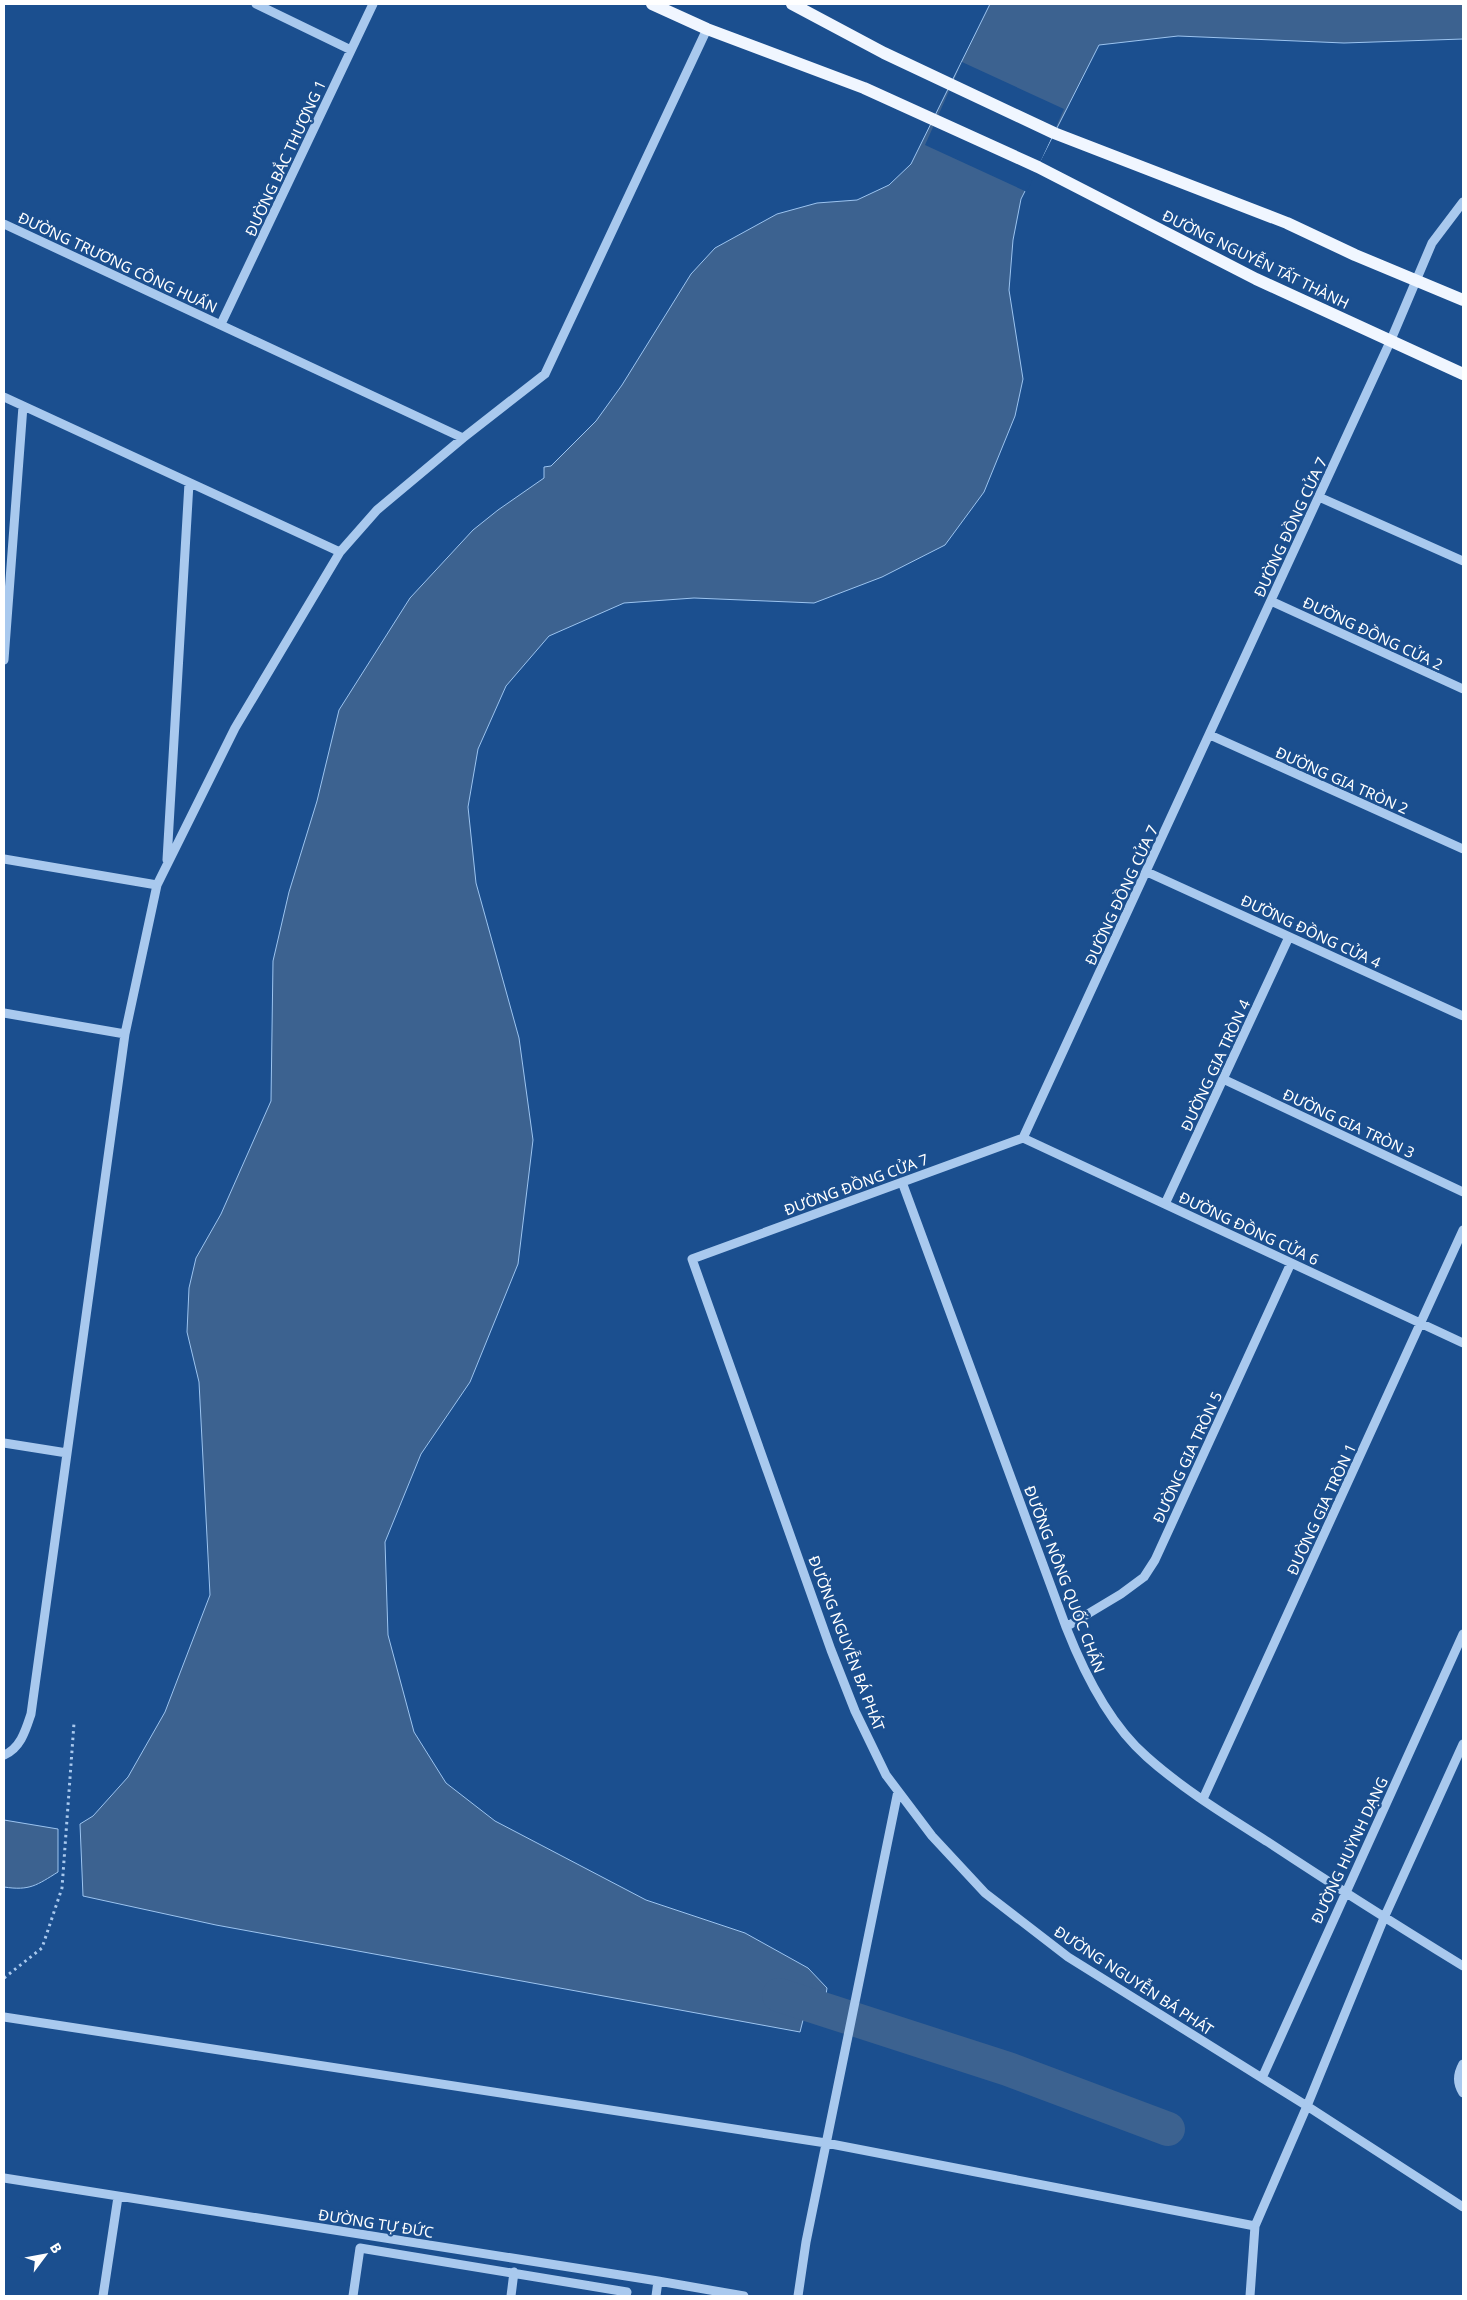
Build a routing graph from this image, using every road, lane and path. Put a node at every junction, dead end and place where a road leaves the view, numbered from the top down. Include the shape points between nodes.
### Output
1 (256, 4) edge
2 (373, 4) edge
3 (652, 4) edge
4 (792, 4) edge
5 (707, 29) junction
6 (351, 50) junction
7 (1463, 202) edge
8 (4, 224) edge
9 (1415, 279) junction
10 (1463, 300) edge
11 (222, 324) junction
12 (1390, 342) junction
13 (1463, 374) edge
14 (4, 397) edge
15 (23, 406) junction
16 (462, 438) junction
17 (189, 483) junction
18 (1319, 496) junction
19 (340, 552) junction
20 (7, 562) edge
21 (1463, 562) edge
22 (1271, 601) junction
23 (4, 660) edge
24 (1463, 689) edge
25 (1210, 735) junction
26 (1463, 849) edge
27 (4, 859) edge
28 (166, 866) junction
29 (1146, 872) junction
30 (157, 885) junction
31 (1289, 937) junction
32 (4, 1013) edge
33 (1463, 1016) edge
34 (125, 1034) junction
35 (1223, 1079) junction
36 (1023, 1138) junction
37 (902, 1182) junction
38 (1463, 1192) edge
39 (1165, 1204) junction
40 (1463, 1230) edge
41 (692, 1259) joint
42 (1291, 1263) junction
43 (1420, 1323) junction
44 (1463, 1344) edge
45 (4, 1443) edge
46 (68, 1453) junction
47 (1066, 1627) junction
48 (1463, 1634) edge
49 (74, 1723) dead end
50 (1463, 1744) edge
51 (4, 1755) edge
52 (898, 1791) junction
53 (1203, 1800) junction
54 (1345, 1893) junction
55 (1384, 1918) junction
56 (1463, 1966) edge
57 (4, 1978) edge
58 (4, 2017) edge
59 (1463, 2064) edge
60 (1262, 2078) junction
61 (1463, 2093) edge
62 (1308, 2106) junction
63 (826, 2143) junction
64 (4, 2178) edge
65 (118, 2197) junction
66 (1463, 2207) edge
67 (1256, 2226) junction
68 (361, 2234) junction
69 (360, 2248) junction
70 (514, 2272) junction
71 (658, 2281) junction
72 (103, 2296) edge
73 (352, 2296) edge
74 (511, 2296) edge
75 (626, 2296) edge
76 (656, 2296) edge
77 (744, 2296) edge
78 (798, 2296) edge
79 (1250, 2296) edge

1 - 6 street
2 - 6 street, ĐƯỜNG BẮC THƯỢNG 1
3 - 5 main road
4 - 9 main road via 884,53 1054,132 1287,223
5 - 12 main road, ĐƯỜNG NGUYỄN TẤT THÀNH via 864,88 1038,167 1256,280
5 - 16 street via 545,374
6 - 11 street, ĐƯỜNG BẮC THƯỢNG 1
7 - 9 street, ĐƯỜNG ĐỒNG CỬA 7 via 1432,243
8 - 11 street, ĐƯỜNG TRƯƠNG CÔNG HUẤN
9 - 10 main road
9 - 12 street, ĐƯỜNG ĐỒNG CỬA 7
11 - 16 street, ĐƯỜNG TRƯƠNG CÔNG HUẤN
12 - 13 main road, ĐƯỜNG NGUYỄN TẤT THÀNH
12 - 18 street, ĐƯỜNG ĐỒNG CỬA 7
14 - 15 street
15 - 17 street
15 - 20 street
16 - 19 street via 377,510
17 - 19 street
17 - 28 street
18 - 21 street
18 - 22 street, ĐƯỜNG ĐỒNG CỬA 7
19 - 28 street via 235,728
20 - 23 street
22 - 24 street, ĐƯỜNG ĐỒNG CỬA 2
22 - 25 street, ĐƯỜNG ĐỒNG CỬA 7
25 - 26 street, ĐƯỜNG GIA TRÒN 2
25 - 29 street, ĐƯỜNG ĐỒNG CỬA 7
27 - 30 street
28 - 30 street
29 - 31 street, ĐƯỜNG ĐỒNG CỬA 4
29 - 36 street, ĐƯỜNG ĐỒNG CỬA 7
30 - 34 street
31 - 33 street, ĐƯỜNG ĐỒNG CỬA 4
31 - 35 street, ĐƯỜNG GIA TRÒN 4
32 - 34 street
34 - 46 street
35 - 38 street, ĐƯỜNG GIA TRÒN 3
35 - 39 street, ĐƯỜNG GIA TRÒN 4
36 - 37 street, ĐƯỜNG ĐỒNG CỬA 7
36 - 39 street, ĐƯỜNG ĐỒNG CỬA 6
37 - 41 street, ĐƯỜNG ĐỒNG CỬA 7
37 - 47 street, ĐƯỜNG NÔNG QUỐC CHẤN
39 - 42 street, ĐƯỜNG ĐỒNG CỬA 6
40 - 43 street, ĐƯỜNG GIA TRÒN 1
41 - 52 street, ĐƯỜNG NGUYỄN BÁ PHÁT via 835,1658 859,1719 886,1775
42 - 43 street, ĐƯỜNG ĐỒNG CỬA 6
42 - 47 street, ĐƯỜNG GIA TRÒN 5 via 1155,1560 1144,1576 1121,1594
43 - 44 street, ĐƯỜNG ĐỒNG CỬA 6
43 - 53 street, ĐƯỜNG GIA TRÒN 1
45 - 46 street
46 - 51 street via 31,1714 23,1738
47 - 53 street, ĐƯỜNG NÔNG QUỐC CHẤN via 1082,1668 1112,1716 1146,1757
48 - 54 street, ĐƯỜNG HUỲNH DẠNG
49 - 57 path via 62,1888 42,1948
50 - 55 street
52 - 60 street, ĐƯỜNG NGUYỄN BÁ PHÁT via 932,1836 985,1893 1068,1957
52 - 63 street
53 - 54 street, ĐƯỜNG NÔNG QUỐC CHẤN
54 - 55 street, ĐƯỜNG NÔNG QUỐC CHẤN
54 - 60 street, ĐƯỜNG HUỲNH DẠNG
55 - 56 street, ĐƯỜNG NÔNG QUỐC CHẤN
55 - 62 street
58 - 63 street
59 - 61 street via 1459,2085
60 - 62 street, ĐƯỜNG NGUYỄN BÁ PHÁT
62 - 66 street, ĐƯỜNG NGUYỄN BÁ PHÁT
62 - 67 street
63 - 67 street
63 - 78 street
64 - 65 street, ĐƯỜNG TỰ ĐỨC
65 - 68 street, ĐƯỜNG TỰ ĐỨC
65 - 72 street
67 - 79 street
68 - 69 street
68 - 71 street, ĐƯỜNG TỰ ĐỨC
69 - 70 street
69 - 73 street
70 - 74 street
70 - 75 street via 627,2292
71 - 76 street
71 - 77 street, ĐƯỜNG TỰ ĐỨC

